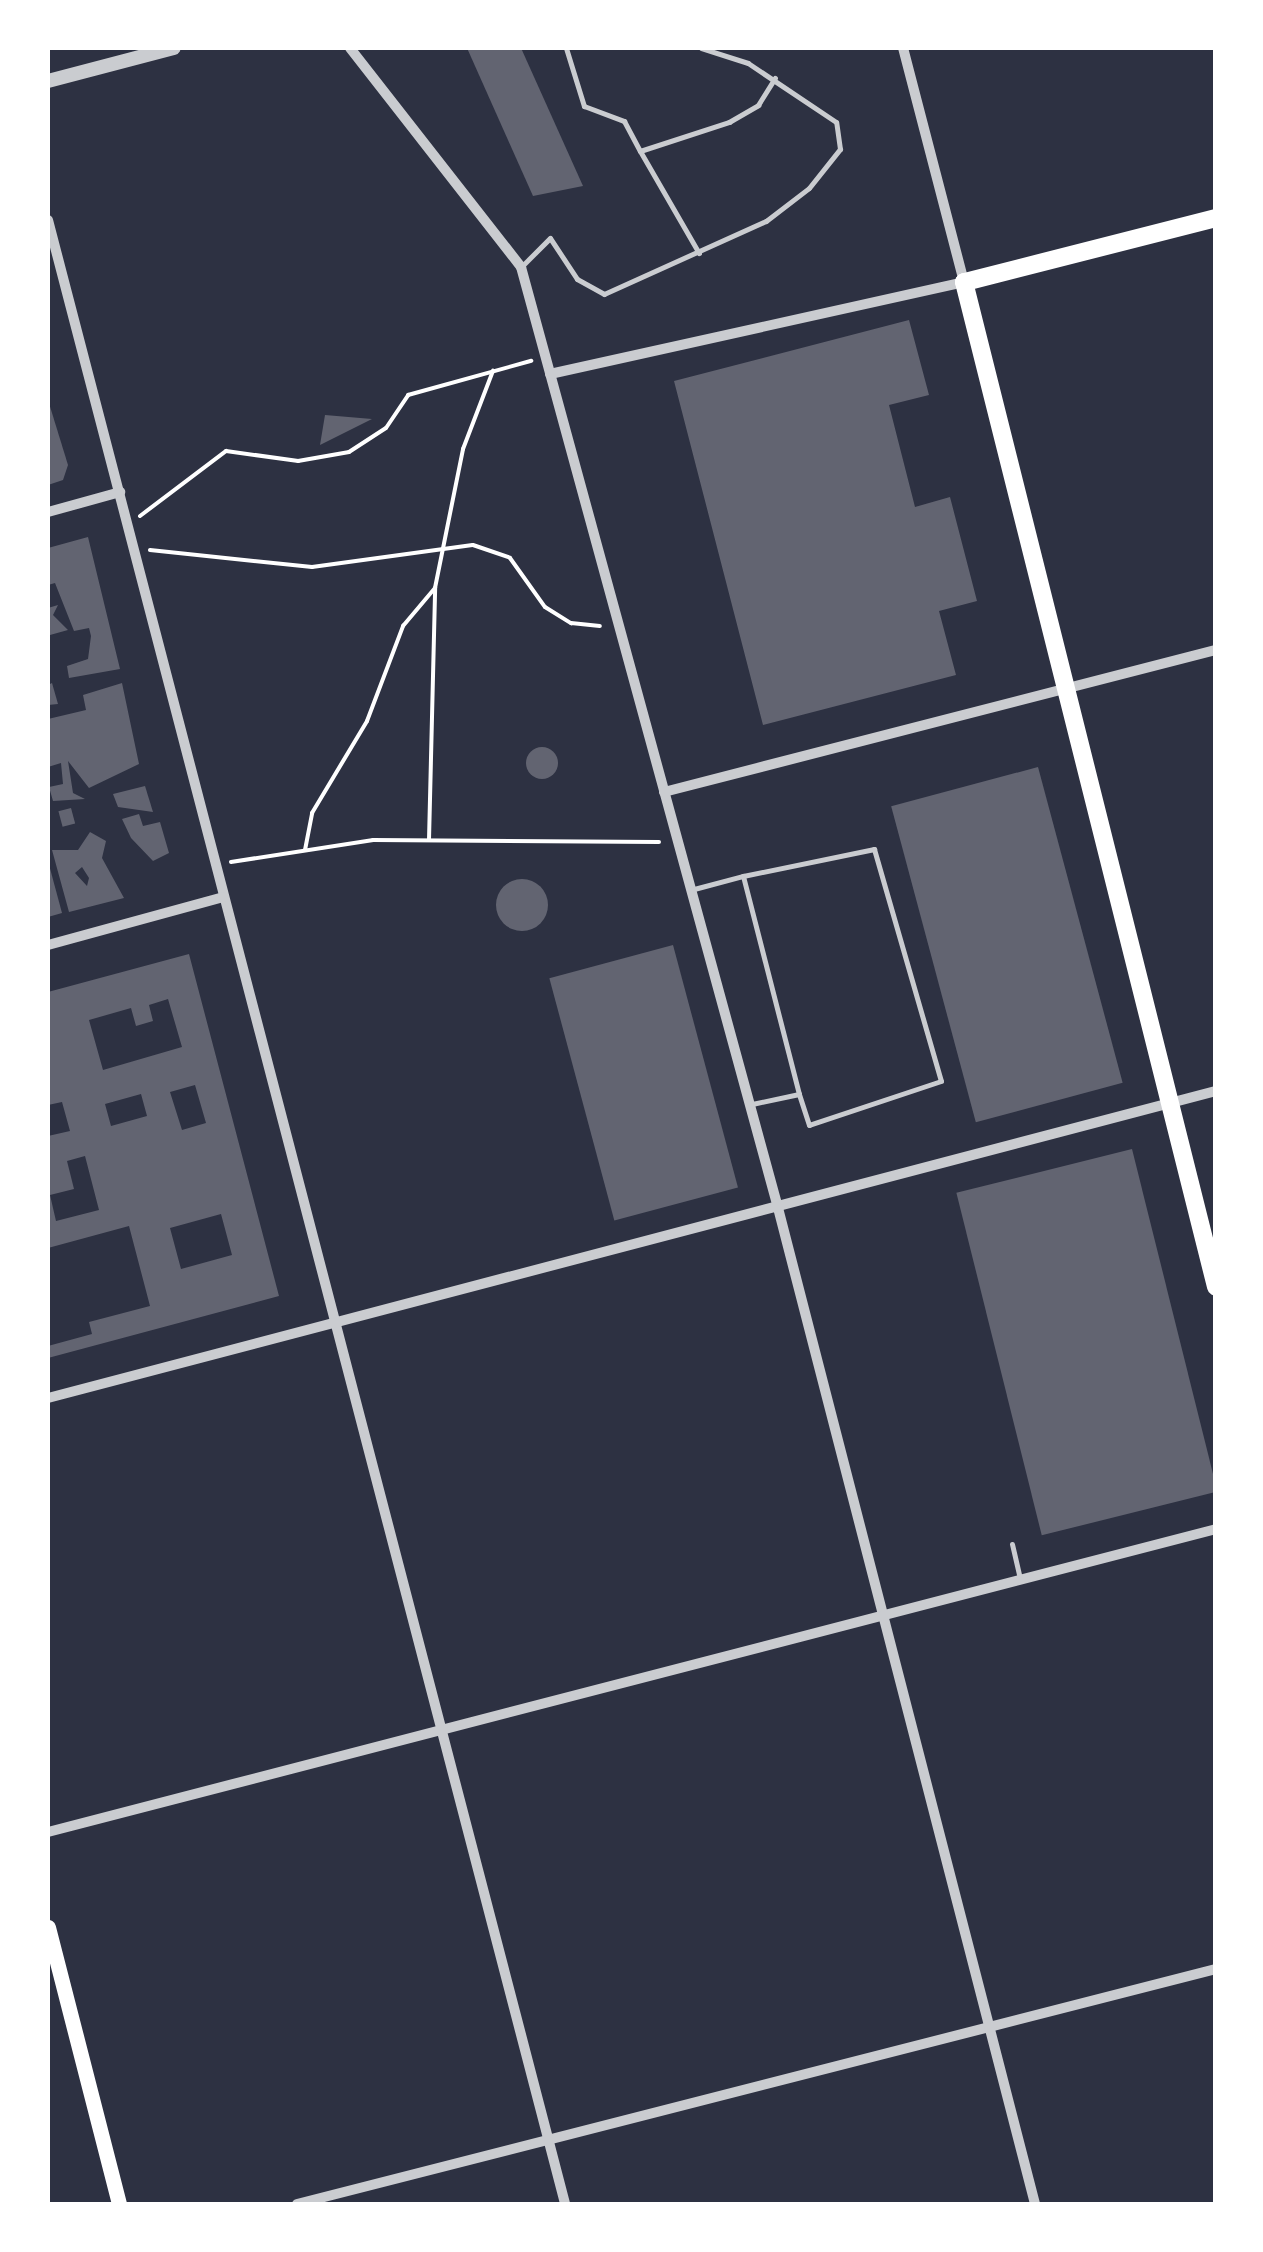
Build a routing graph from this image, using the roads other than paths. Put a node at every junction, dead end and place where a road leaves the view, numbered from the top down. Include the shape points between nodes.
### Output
1 (174, 48) edge
2 (350, 48) edge
3 (566, 48) edge
4 (702, 48) edge
5 (904, 48) edge
6 (774, 78) junction
7 (48, 81) edge
8 (640, 150) junction
9 (1216, 218) edge
10 (48, 220) edge
11 (699, 254) junction
12 (521, 268) junction
13 (964, 282) junction
14 (550, 374) junction
15 (120, 492) junction
16 (48, 512) edge
17 (1216, 650) edge
18 (1062, 689) junction
19 (664, 792) junction
20 (743, 876) junction
21 (691, 890) junction
22 (224, 897) junction
23 (48, 945) edge
24 (1216, 1091) edge
25 (799, 1094) junction
26 (750, 1104) junction
27 (1165, 1104) junction
28 (777, 1204) junction
29 (1216, 1288) edge
30 (337, 1326) junction
31 (48, 1398) edge
32 (1216, 1529) edge
33 (1012, 1544) dead end
34 (1020, 1580) junction
35 (884, 1616) junction
36 (442, 1730) junction
37 (48, 1832) edge
38 (48, 1927) edge
39 (1216, 1969) edge
40 (988, 2028) junction
41 (548, 2139) junction
42 (119, 2204) edge
43 (297, 2204) edge
44 (565, 2204) edge
45 (1035, 2204) edge

1 - 7 street
2 - 12 street
3 - 8 lane via 584,106 624,122
4 - 6 lane
5 - 13 street
6 - 8 lane via 758,104 729,122
6 - 11 lane via 826,112 840,148 766,221
8 - 11 lane
9 - 13 main road
10 - 15 street
11 - 12 lane via 604,294 577,279 550,238
12 - 14 street
13 - 14 street
13 - 18 main road
14 - 19 street
15 - 16 street
15 - 22 street
17 - 18 street
18 - 19 street
18 - 27 main road
19 - 21 street
20 - 21 lane
20 - 25 lane
20 - 25 lane via 874,849 942,1080 808,1124
21 - 26 street
22 - 23 street
22 - 30 street
24 - 27 street
25 - 26 lane
26 - 28 street
27 - 28 street
27 - 29 main road
28 - 30 street
28 - 35 street
30 - 31 street
30 - 36 street
32 - 34 street
33 - 34 lane
34 - 35 street
35 - 36 street
35 - 40 street
36 - 37 street
36 - 41 street
38 - 42 main road
39 - 40 street
40 - 41 street
40 - 45 street
41 - 43 street
41 - 44 street

